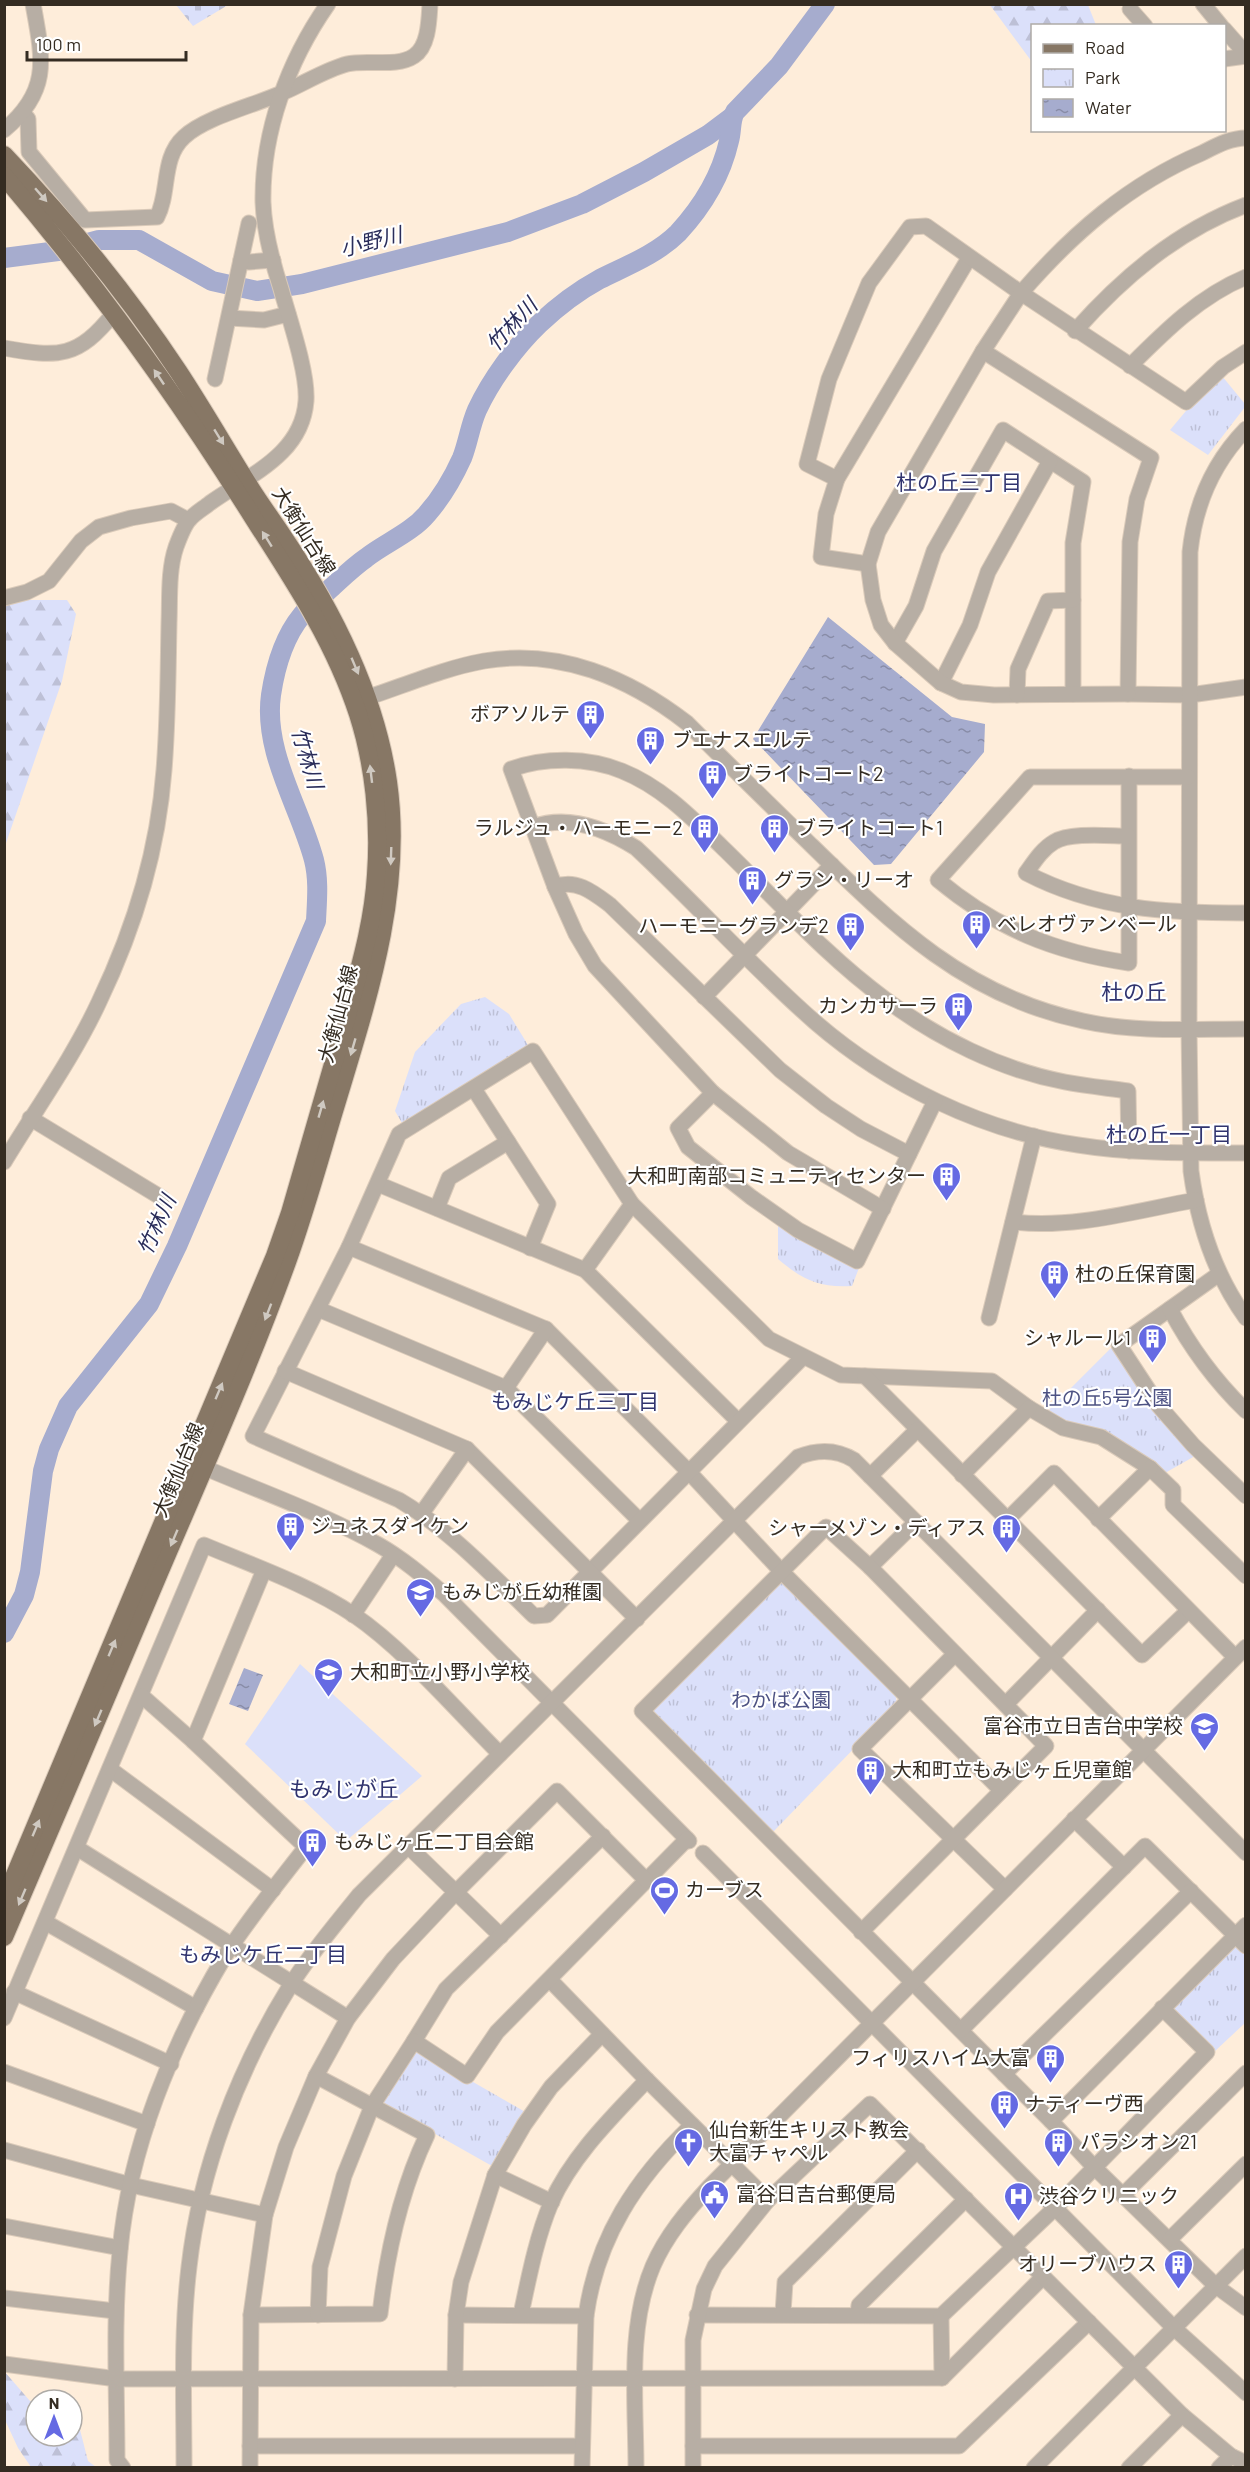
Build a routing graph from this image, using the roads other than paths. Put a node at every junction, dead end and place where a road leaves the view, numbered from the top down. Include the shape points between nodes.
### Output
1 (33, 4) edge
2 (328, 4) edge
3 (430, 4) edge
4 (1203, 4) edge
5 (1130, 6) edge
6 (1144, 24) edge
7 (1219, 24) edge
8 (1226, 31) edge
9 (1245, 55) edge
10 (1226, 59) edge
11 (282, 93) junction
12 (23, 113) junction
13 (4, 130) edge
14 (1245, 138) edge
15 (4, 155) edge
16 (4, 176) edge
17 (1245, 206) edge
18 (249, 223) dead end
19 (68, 238) junction
20 (969, 258) junction
21 (274, 265) junction
22 (240, 266) junction
23 (93, 271) junction
24 (1245, 277) edge
25 (1021, 293) junction
26 (287, 310) junction
27 (114, 313) junction
28 (230, 314) junction
29 (1075, 331) junction
30 (4, 348) edge
31 (983, 351) junction
32 (1245, 352) edge
33 (1130, 366) junction
34 (215, 379) dead end
35 (1245, 429) edge
36 (1050, 461) junction
37 (837, 479) junction
38 (239, 483) junction
39 (188, 520) junction
40 (868, 564) junction
41 (4, 598) edge
42 (1073, 600) junction
43 (895, 643) junction
44 (940, 683) junction
45 (1245, 687) edge
46 (1072, 694) junction
47 (1128, 694) junction
48 (1017, 695) junction
49 (1190, 695) junction
50 (361, 700) junction
51 (1129, 776) junction
52 (1188, 777) junction
53 (533, 827) junction
54 (1128, 836) junction
55 (832, 865) junction
56 (555, 887) junction
57 (1128, 908) junction
58 (788, 910) junction
59 (1189, 913) junction
60 (1245, 913) edge
61 (744, 955) junction
62 (704, 997) junction
63 (1189, 1029) junction
64 (1245, 1029) edge
65 (474, 1089) junction
66 (713, 1093) junction
67 (935, 1101) junction
68 (30, 1118) junction
69 (1034, 1136) junction
70 (508, 1142) junction
71 (1129, 1151) junction
72 (1245, 1152) edge
73 (1190, 1153) junction
74 (909, 1154) junction
75 (4, 1162) edge
76 (378, 1184) junction
77 (162, 1198) dead end
78 (1196, 1200) junction
79 (632, 1204) junction
80 (437, 1208) junction
81 (883, 1209) junction
82 (1013, 1222) junction
83 (349, 1247) junction
84 (530, 1248) junction
85 (585, 1270) junction
86 (1220, 1274) junction
87 (318, 1309) junction
88 (1170, 1309) junction
89 (989, 1318) dead end
90 (1245, 1318) edge
91 (546, 1329) junction
92 (803, 1357) junction
93 (285, 1371) junction
94 (865, 1376) junction
95 (506, 1388) junction
96 (1029, 1408) junction
97 (1245, 1411) edge
98 (738, 1421) junction
99 (917, 1430) junction
100 (467, 1449) junction
101 (197, 1464) junction
102 (1150, 1468) junction
103 (689, 1472) junction
104 (962, 1475) junction
105 (870, 1476) junction
106 (1245, 1496) edge
107 (422, 1513) junction
108 (1008, 1519) junction
109 (1098, 1519) junction
110 (639, 1520) junction
111 (734, 1521) junction
112 (916, 1522) junction
113 (393, 1555) junction
114 (870, 1567) junction
115 (264, 1570) junction
116 (781, 1570) junction
117 (589, 1571) junction
118 (1245, 1576) edge
119 (1098, 1610) junction
120 (1188, 1611) junction
121 (353, 1615) junction
122 (637, 1619) junction
123 (1240, 1652) edge
124 (955, 1654) junction
125 (1050, 1658) junction
126 (142, 1696) junction
127 (910, 1698) junction
128 (551, 1703) junction
129 (1006, 1704) junction
130 (194, 1741) junction
131 (1142, 1750) junction
132 (500, 1754) junction
133 (110, 1768) junction
134 (1001, 1790) junction
135 (1074, 1819) junction
136 (603, 1836) junction
137 (953, 1839) junction
138 (408, 1846) junction
139 (77, 1848) junction
140 (703, 1853) dead end
141 (1245, 1853) edge
142 (1124, 1866) junction
143 (646, 1880) junction
144 (1005, 1889) junction
145 (273, 1890) junction
146 (1191, 1890) junction
147 (456, 1892) junction
148 (4, 1901) edge
149 (45, 1922) junction
150 (861, 1932) junction
151 (501, 1936) junction
152 (1242, 1936) edge
153 (4, 1937) edge
154 (232, 1947) junction
155 (550, 1980) junction
156 (912, 1982) junction
157 (291, 1984) junction
158 (14, 1992) junction
159 (196, 2008) junction
160 (1162, 2008) junction
161 (4, 2018) edge
162 (348, 2018) junction
163 (870, 2024) junction
164 (961, 2030) junction
165 (602, 2034) junction
166 (414, 2042) junction
167 (171, 2064) junction
168 (4, 2072) edge
169 (1245, 2073) edge
170 (1004, 2074) junction
171 (316, 2076) junction
172 (647, 2080) junction
173 (372, 2106) junction
174 (1051, 2121) junction
175 (147, 2124) junction
176 (692, 2125) junction
177 (4, 2150) edge
178 (918, 2150) junction
179 (731, 2164) junction
180 (1245, 2164) edge
181 (1094, 2167) junction
182 (495, 2175) junction
183 (131, 2185) junction
184 (1123, 2195) junction
185 (966, 2199) junction
186 (768, 2200) junction
187 (201, 2202) junction
188 (552, 2202) junction
189 (1055, 2208) junction
190 (266, 2215) junction
191 (4, 2226) edge
192 (1170, 2239) junction
193 (1015, 2246) junction
194 (120, 2248) junction
195 (1245, 2256) edge
196 (1043, 2277) junction
197 (1216, 2286) junction
198 (4, 2298) edge
199 (1245, 2308) edge
200 (115, 2311) junction
201 (783, 2313) junction
202 (521, 2314) junction
203 (858, 2314) junction
204 (251, 2315) junction
205 (318, 2315) junction
206 (456, 2315) junction
207 (698, 2315) junction
208 (586, 2316) junction
209 (941, 2316) junction
210 (1089, 2322) junction
211 (1174, 2328) junction
212 (4, 2364) edge
213 (1135, 2368) junction
214 (249, 2378) junction
215 (583, 2378) junction
216 (636, 2378) junction
217 (942, 2378) junction
218 (117, 2379) junction
219 (185, 2379) junction
220 (455, 2379) junction
221 (693, 2379) junction
222 (1245, 2393) edge
223 (1182, 2415) junction
224 (250, 2446) junction
225 (582, 2446) junction
226 (693, 2446) junction
227 (1231, 2456) junction
228 (1245, 2463) edge
229 (123, 2468) edge
230 (184, 2468) edge
231 (250, 2468) edge
232 (582, 2468) edge
233 (636, 2468) edge
234 (693, 2468) edge
235 (1034, 2468) edge
236 (1129, 2468) edge
237 (1219, 2468) edge

1 - 12 street via 42,50 41,72 35,94
2 - 11 street
3 - 11 street via 428,30 414,56 347,64
4 - 7 street
5 - 6 street
8 - 9 street
9 - 10 street
11 - 12 street via 210,122 183,138 171,154 164,204 157,217 85,220 29,152 28,119
11 - 21 street via 270,133 263,201
12 - 13 street
14 - 25 street via 1230,140 1146,181 1053,256
15 -> 19 main road, 大衡仙台線
16 - 19 main road, 大衡仙台線
17 - 29 street via 1166,246 1132,273
18 - 22 street
19 - 23 main road, 大衡仙台線
20 - 25 street
20 - 37 street
20 - 37 street via 926,226 910,227 869,283 829,378 807,464
21 - 22 street via 249,262
21 - 26 street
22 - 28 street
23 - 27 main road, 大衡仙台線
23 -> 38 main road, 大衡仙台線 via 139,315 179,373
24 - 33 street via 1203,300
25 - 29 street
25 - 31 street
26 - 28 street via 264,320
26 - 38 street via 303,374 303,418 295,439 280,456
27 - 30 street via 88,341 65,353
38 -> 27 main road, 大衡仙台線
28 - 34 street
29 - 33 street
31 - 40 street via 878,532
31 - 47 street via 1151,458 1137,499 1130,542
32 - 33 street via 1186,402
35 - 49 street via 1216,466 1200,499 1193,527
36 - 42 street via 1083,482 1073,543
36 - 43 street via 1003,430 934,551 916,606
36 - 44 street via 988,572 970,625
37 - 40 street via 826,514 821,557
38 - 39 street
38 - 50 main road, 大衡仙台線 via 324,618
39 - 41 street via 171,511 99,527 81,541 49,580
39 - 68 street via 175,550 164,771 145,883 99,1004
40 - 43 street via 881,625
42 - 46 street
42 - 48 street via 1048,601 1018,669
43 - 44 street
44 - 48 street via 961,692
45 - 49 street
46 - 47 street
46 - 48 street
47 - 49 street
49 - 52 street
50 - 55 street via 483,661 538,660 597,670 662,703 687,723
50 - 101 main road, 大衡仙台線 via 383,753 391,812 390,876 380,946 356,1040 288,1260
51 - 52 street
51 - 54 street
51 - 57 street via 1030,777 938,880 960,898 1019,933 1089,957 1129,963
52 - 59 street
53 - 56 street
53 - 58 street via 511,769 527,763 576,761 622,771 668,797
53 - 61 street via 568,822 614,834 636,848
54 - 57 street
54 - 57 street via 1056,840 1026,873 1088,899
55 - 58 street
55 - 63 street via 916,942 988,989 1083,1021
56 - 62 street via 564,883 576,885 610,905
56 - 66 street via 595,966
57 - 59 street
58 - 61 street
58 - 71 street via 884,998 959,1045 1011,1067 1064,1082 1128,1091
59 - 60 street
59 - 63 street
61 - 62 street
61 - 67 street via 853,1052
62 - 74 street via 780,1070 826,1106
63 - 64 street
63 - 73 street
65 - 70 street
65 - 76 street via 399,1134
65 - 79 street via 533,1051
66 - 81 street via 788,1153
66 - 81 street via 678,1128 688,1147 798,1230 857,1261
67 - 69 street
67 - 74 street
68 - 75 street
68 - 77 street
69 - 71 street
69 - 82 street
70 - 80 street via 449,1178
70 - 84 street via 548,1204
71 - 73 street
72 - 73 street
73 - 78 street
74 - 81 street
76 - 80 street
76 - 83 street
78 - 82 street via 1088,1222
78 - 86 street
79 - 85 street
79 - 92 street via 770,1339
80 - 84 street
82 - 89 street
83 - 87 street
83 - 91 street
84 - 85 street
85 - 98 street
86 - 88 street
86 - 90 street
87 - 93 street
87 - 95 street
88 - 97 street via 1203,1363
88 - 106 street via 1119,1345 1159,1406 1192,1445
91 - 95 street
91 - 103 street
92 - 94 street via 841,1375
92 - 98 street
93 - 100 street
93 - 107 street via 253,1436
94 - 96 street via 992,1381
94 - 99 street
95 - 110 street
96 - 102 street via 1063,1428 1101,1437
96 - 104 street
98 - 103 street
99 - 104 street
99 - 105 street
100 - 107 street
100 - 117 street
101 - 113 street via 325,1518
148 -> 101 main road, 大衡仙台線
101 -> 153 main road, 大衡仙台線
102 - 109 street
102 - 118 street via 1173,1490 1173,1504
103 - 110 street
103 - 111 street
104 - 108 street
105 - 111 street via 842,1453 810,1452 784,1468
105 - 112 street
107 - 117 street via 534,1616 546,1615
108 - 109 street via 1054,1473
108 - 119 street
109 - 120 street
110 - 117 street
111 - 116 street
111 - 122 street
112 - 114 street
112 - 125 street
113 - 121 street
113 - 128 street via 444,1594
114 - 116 street via 826,1527
114 - 124 street
115 - 121 street
115 - 126 street via 204,1545
115 - 130 street
116 - 127 street
116 - 150 street via 642,1712
117 - 122 street
119 - 120 street via 1142,1655
119 - 125 street
120 - 123 street
121 - 132 street via 387,1640
122 - 128 street
123 - 131 street
124 - 127 street
124 - 129 street
125 - 129 street
125 - 131 street
126 - 130 street
126 - 133 street
127 - 134 street
127 - 137 street via 860,1749
128 - 132 street
128 - 143 street via 688,1840
129 - 134 street via 1046,1746
130 - 145 street via 306,1846
131 - 135 street
131 - 141 street
132 - 138 street
133 - 139 street
133 - 145 street
134 - 137 street
135 - 142 street
135 - 144 street
136 - 143 street
136 - 147 street via 558,1791
136 - 151 street
137 - 144 street
137 - 150 street
138 - 147 street
138 - 157 street via 359,1895
139 - 149 street
139 - 154 street
140 - 163 street
142 - 146 street via 1145,1846
142 - 164 street
143 - 155 street
144 - 156 street
145 - 154 street
146 - 152 street
146 - 170 street
147 - 151 street
147 - 162 street via 393,1959
149 - 158 street
149 - 159 street
150 - 156 street
151 - 166 street via 446,1989
152 - 160 street
154 - 157 street
154 - 159 street
155 - 165 street
155 - 166 street via 497,2032 467,2076
156 - 163 street
156 - 164 street
157 - 162 street
157 - 187 street via 250,2059 219,2138
158 - 161 street
158 - 167 street
159 - 167 street
160 - 174 street
160 - 181 street via 1207,2052
162 - 171 street
163 - 179 street
163 - 189 street
164 - 170 street
165 - 172 street
165 - 182 street via 551,2087
166 - 173 street
167 - 175 street
168 - 175 street
169 - 184 street
170 - 174 street
171 - 173 street
171 - 190 street via 286,2147
172 - 176 street
172 - 188 street via 593,2139
173 - 205 street via 344,2175 329,2228 320,2267
173 - 205 street via 427,2135 404,2193 387,2258 380,2314
174 - 181 street
175 - 183 street
176 - 179 street
176 - 208 street via 652,2166 613,2227 599,2257
177 - 183 street
178 - 185 street
178 - 186 street via 870,2104
178 - 201 street via 785,2282
179 - 186 street
179 - 216 street via 681,2218 654,2266 641,2306
180 - 192 street
181 - 184 street
181 - 189 street
182 - 188 street
182 - 206 street via 461,2282
183 - 187 street
183 - 194 street
184 - 192 street
185 - 193 street
185 - 203 street via 859,2305
186 - 207 street via 715,2266
187 - 190 street
187 - 219 street via 189,2267
188 - 202 street via 536,2246
189 - 193 street
189 - 211 street
190 - 204 street
191 - 194 street
192 - 197 street
193 - 196 street
193 - 209 street
194 - 200 street
195 - 197 street
196 - 210 street
196 - 217 street
197 - 199 street
197 - 211 street
198 - 200 street
200 - 218 street
201 - 203 street
201 - 207 street
202 - 206 street
202 - 208 street
203 - 209 street
204 - 205 street
204 - 214 street
206 - 220 street
207 - 221 street via 693,2340
208 - 215 street
209 - 217 street
210 - 213 street
210 - 226 street via 959,2446
211 - 213 street
211 - 222 street
212 - 218 street
213 - 223 street
213 - 235 street
214 - 219 street
214 - 220 street
214 - 224 street
215 - 216 street
215 - 220 street
215 - 225 street
216 - 221 street
216 - 233 street
217 - 221 street
218 - 219 street
218 - 229 street via 117,2460
219 - 230 street
221 - 226 street
223 - 227 street
223 - 236 street
224 - 225 street
224 - 231 street
225 - 232 street
226 - 234 street
227 - 228 street
227 - 237 street

